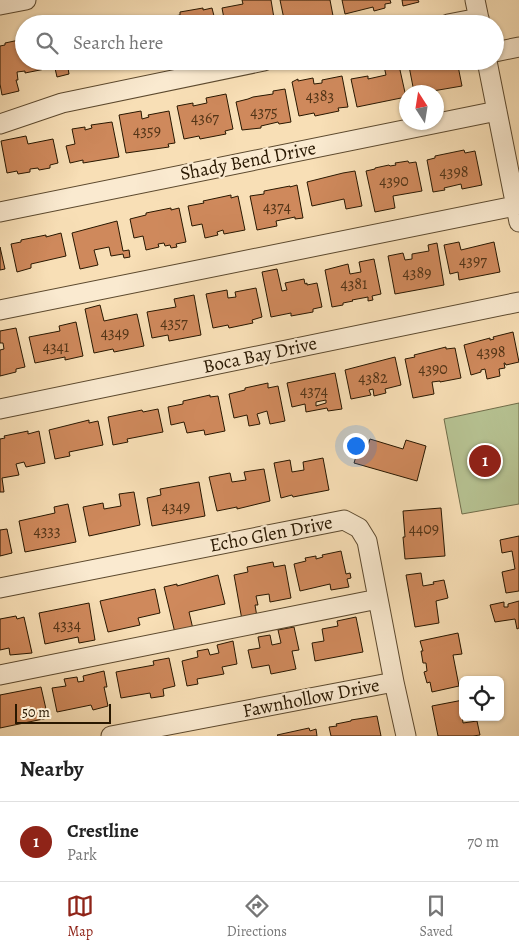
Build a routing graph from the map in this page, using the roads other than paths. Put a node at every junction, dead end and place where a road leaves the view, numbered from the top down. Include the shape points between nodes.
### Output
1 (19, 0) edge
2 (26, 0) edge
3 (0, 5) edge
4 (519, 47) edge
5 (504, 50) edge
6 (221, 70) edge
7 (489, 70) edge
8 (496, 111) junction
9 (0, 124) edge
10 (517, 203) edge
11 (0, 212) edge
12 (519, 302) edge
13 (0, 310) edge
14 (0, 409) edge
15 (0, 588) edge
16 (378, 599) junction
17 (0, 675) edge
18 (394, 682) junction
19 (111, 736) edge
20 (406, 736) edge

1 - 2 street
1 - 3 street
4 - 5 street
6 - 9 street via 62,103
7 - 8 street
8 - 10 street
8 - 11 street, Shady Bend Drive
10 - 13 street
12 - 14 street, Boca Bay Drive
15 - 16 street, Echo Glen Drive via 344,520 360,528 367,541
16 - 17 street
16 - 18 street, Echo Glen Drive
18 - 19 street, Fawnhollow Drive
18 - 20 street, Echo Glen Drive

